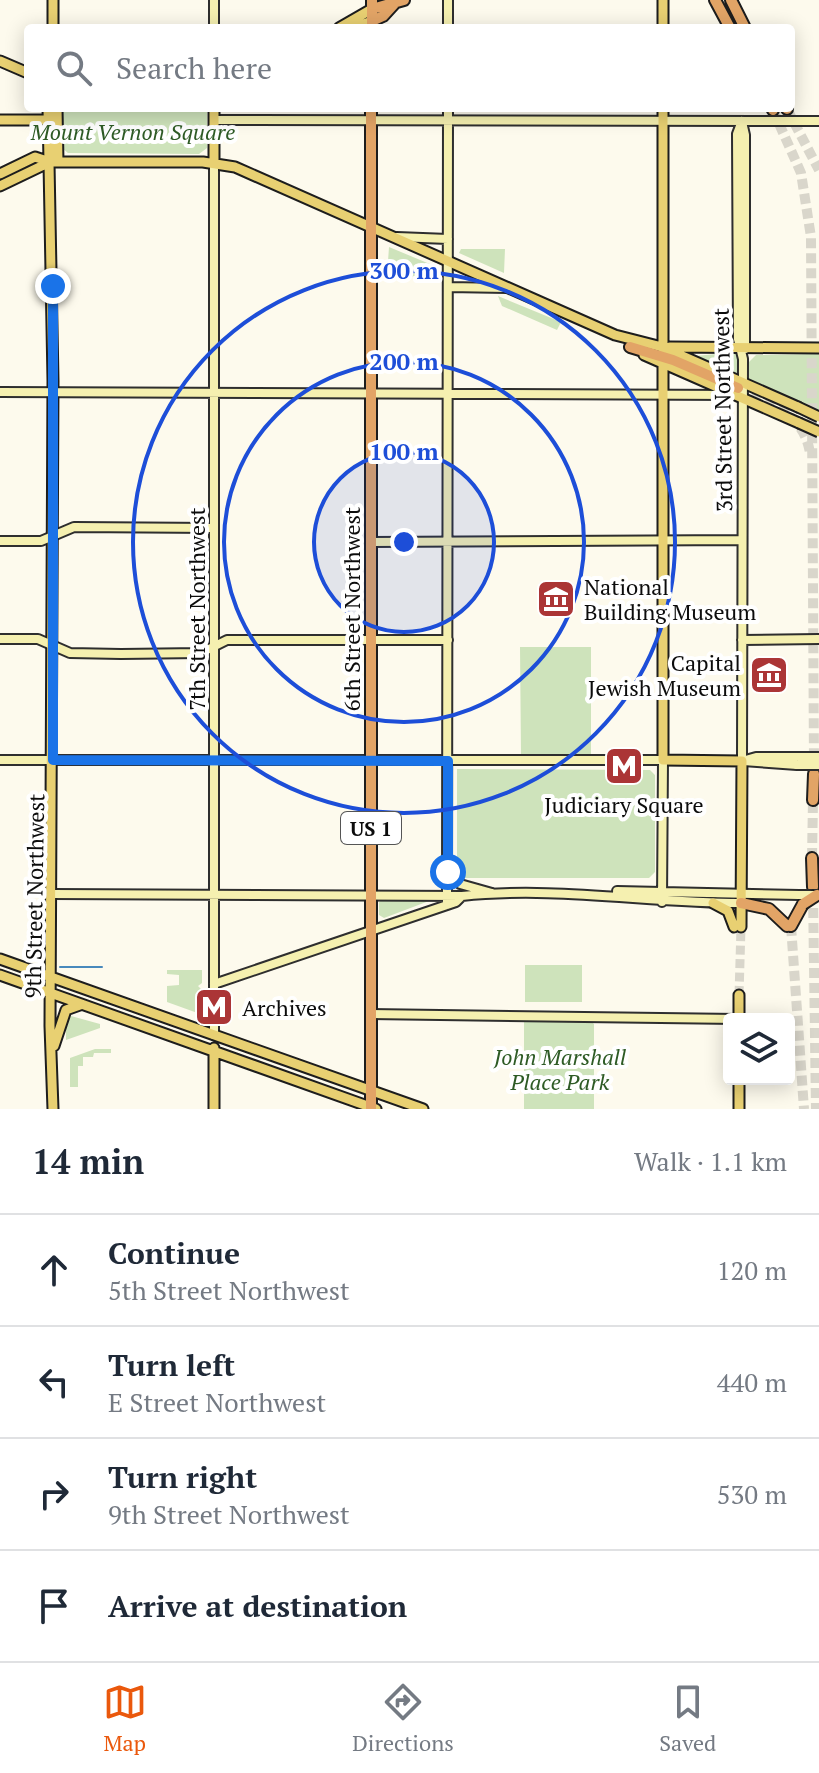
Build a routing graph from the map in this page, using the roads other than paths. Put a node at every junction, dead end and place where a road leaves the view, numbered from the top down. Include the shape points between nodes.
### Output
1 (53, 0) edge
2 (214, 0) edge
3 (448, 0) edge
4 (663, 0) edge
5 (715, 0) edge
6 (731, 0) edge
7 (399, 2) edge
8 (372, 14) edge
9 (53, 24) edge
10 (214, 24) edge
11 (448, 24) edge
12 (663, 24) edge
13 (728, 24) edge
14 (743, 24) edge
15 (0, 61) edge
16 (24, 71) edge
17 (48, 112) edge
18 (57, 112) edge
19 (214, 112) edge
20 (371, 112) edge
21 (448, 112) edge
22 (663, 112) edge
23 (0, 120) edge
24 (48, 120) junction
25 (214, 120) junction
26 (371, 121) junction
27 (448, 121) junction
28 (663, 121) junction
29 (742, 121) junction
30 (819, 121) edge
31 (54, 162) junction
32 (214, 163) junction
33 (0, 174) edge
34 (0, 186) edge
35 (371, 226) junction
36 (395, 237) junction
37 (448, 239) junction
38 (448, 260) junction
39 (448, 287) junction
40 (511, 288) junction
41 (615, 335) junction
42 (630, 347) joint
43 (819, 348) edge
44 (743, 349) junction
45 (662, 355) junction
46 (53, 391) junction
47 (740, 391) junction
48 (0, 392) edge
49 (214, 392) junction
50 (371, 392) junction
51 (448, 392) junction
52 (662, 394) junction
53 (819, 417) edge
54 (819, 432) edge
55 (214, 528) junction
56 (53, 535) junction
57 (742, 540) junction
58 (0, 541) edge
59 (663, 541) junction
60 (371, 542) junction
61 (448, 542) junction
62 (0, 639) edge
63 (371, 639) junction
64 (819, 639) edge
65 (448, 640) junction
66 (742, 640) junction
67 (53, 646) junction
68 (214, 648) junction
69 (819, 757) edge
70 (0, 760) edge
71 (53, 760) junction
72 (663, 760) junction
73 (214, 761) junction
74 (371, 761) junction
75 (448, 761) junction
76 (742, 761) junction
77 (798, 761) junction
78 (816, 770) edge
79 (813, 800) dead end
80 (812, 858) dead end
81 (448, 872) junction
82 (816, 892) edge
83 (492, 893) junction
84 (53, 894) junction
85 (371, 894) junction
86 (447, 894) junction
87 (214, 895) junction
88 (462, 896) junction
89 (662, 898) junction
90 (741, 898) junction
91 (801, 899) junction
92 (713, 903) junction
93 (447, 905) junction
94 (371, 932) junction
95 (0, 959) edge
96 (0, 975) edge
97 (52, 978) junction
98 (214, 984) junction
99 (51, 994) junction
100 (739, 995) tunnel mouth
101 (83, 1005) junction
102 (738, 1013) edge
103 (370, 1014) junction
104 (723, 1016) edge
105 (214, 1035) junction
106 (53, 1049) junction
107 (214, 1051) junction
108 (739, 1085) edge
109 (371, 1091) junction
110 (372, 1108) edge
111 (53, 1109) edge
112 (214, 1109) edge
113 (423, 1109) edge
114 (739, 1109) edge

1 - 9 main road
2 - 10 street
3 - 11 street
4 - 12 main road
5 - 13 highway
6 - 14 highway
7 - 8 highway via 383,16
15 - 16 main road
17 - 24 main road, 9th Street Northwest
18 - 31 main road, 9th Street Northwest
19 - 25 main road, 7th Street Northwest
20 - 26 highway, 6th Street Northwest / US 1
21 - 27 street
22 - 28 main road
23 - 24 main road
24 - 31 main road, 9th Street Northwest
25 - 26 street
25 - 32 main road, 7th Street Northwest
26 - 27 street
26 - 35 highway, 6th Street Northwest / US 1
27 - 28 street
27 - 37 street
28 - 29 street
28 - 45 main road
29 - 30 street, bridge
29 - 44 street, 3rd Street Northwest
31 - 32 main road
31 - 33 main road via 35,157
31 - 34 main road
31 - 46 main road, 9th Street Northwest
32 - 35 main road via 251,173
32 - 49 street, 7th Street Northwest
35 - 36 main road
35 - 50 highway, 6th Street Northwest / US 1
36 - 37 street
36 - 38 main road
37 - 38 street
38 - 39 street
38 - 40 main road
39 - 40 street
39 - 51 street
40 - 41 main road
41 - 42 main road
41 - 45 main road
42 - 45 highway
43 - 44 main road
44 - 45 main road
44 - 47 street, 3rd Street Northwest
45 - 47 highway
45 - 52 main road
46 - 48 street
46 - 49 street
46 - 56 main road, 9th Street Northwest
47 - 52 street
47 - 53 main road, bridge
47 - 54 main road, bridge
47 - 57 street, 3rd Street Northwest
49 - 50 street
49 - 55 street, 7th Street Northwest
50 - 51 street
50 - 60 highway, 6th Street Northwest / US 1
51 - 52 street
51 - 61 street
52 - 59 main road
55 - 56 street via 74,527
55 - 68 street, 7th Street Northwest
56 - 58 street via 41,541
56 - 67 main road, 9th Street Northwest
57 - 59 street
57 - 66 street, 3rd Street Northwest
59 - 61 street
59 - 72 main road
60 - 61 street
60 - 63 highway, 6th Street Northwest / US 1
61 - 65 street
62 - 67 street via 38,639
63 - 65 street
63 - 68 street via 227,640
63 - 74 highway, 6th Street Northwest / US 1
64 - 66 street
65 - 75 street
66 - 76 street, 3rd Street Northwest
67 - 68 street via 70,653 198,653
67 - 71 main road, 9th Street Northwest
68 - 73 street, 7th Street Northwest
69 - 77 street, bridge
70 - 71 street
71 - 73 street
71 - 84 main road, 9th Street Northwest
72 - 75 street
72 - 76 main road
72 - 89 street
73 - 74 street
73 - 87 street, 7th Street Northwest
74 - 75 street
74 - 85 highway, 6th Street Northwest / US 1
75 - 81 street
76 - 77 street
76 - 90 main road, 3rd Street Northwest
77 - 78 street, bridge
78 - 79 highway
80 - 82 highway
81 - 83 street via 460,884
81 - 86 street
82 - 91 highway, bridge
83 - 88 street
83 - 89 street via 619,890
84 - 87 street
84 - 97 main road, 9th Street Northwest
85 - 86 street
85 - 87 street
85 - 94 highway, 6th Street Northwest / US 1
86 - 88 street
86 - 93 street
87 - 98 street, 7th Street Northwest
88 - 93 street
89 - 90 street
89 - 92 street
90 - 91 street
90 - 91 highway via 769,909 789,926
90 - 92 street
90 - 92 main road, 3rd Street Northwest via 737,927 728,911
93 - 94 street
94 - 98 street
94 - 103 highway, 6th Street Northwest / US 1
95 - 97 main road
96 - 99 main road
97 - 99 main road, 9th Street Northwest
97 - 105 main road
98 - 105 street, 7th Street Northwest
99 - 101 main road
99 - 106 main road, 9th Street Northwest
100 - 102 main road
101 - 106 main road via 66,1010
101 - 107 main road
103 - 104 street
103 - 109 highway, 6th Street Northwest / US 1
105 - 107 main road, 7th Street Northwest
105 - 109 main road
106 - 111 main road, 9th Street Northwest
107 - 110 main road
107 - 112 main road, 7th Street Northwest
108 - 114 main road
109 - 110 highway, 6th Street Northwest / US 1
109 - 113 main road

